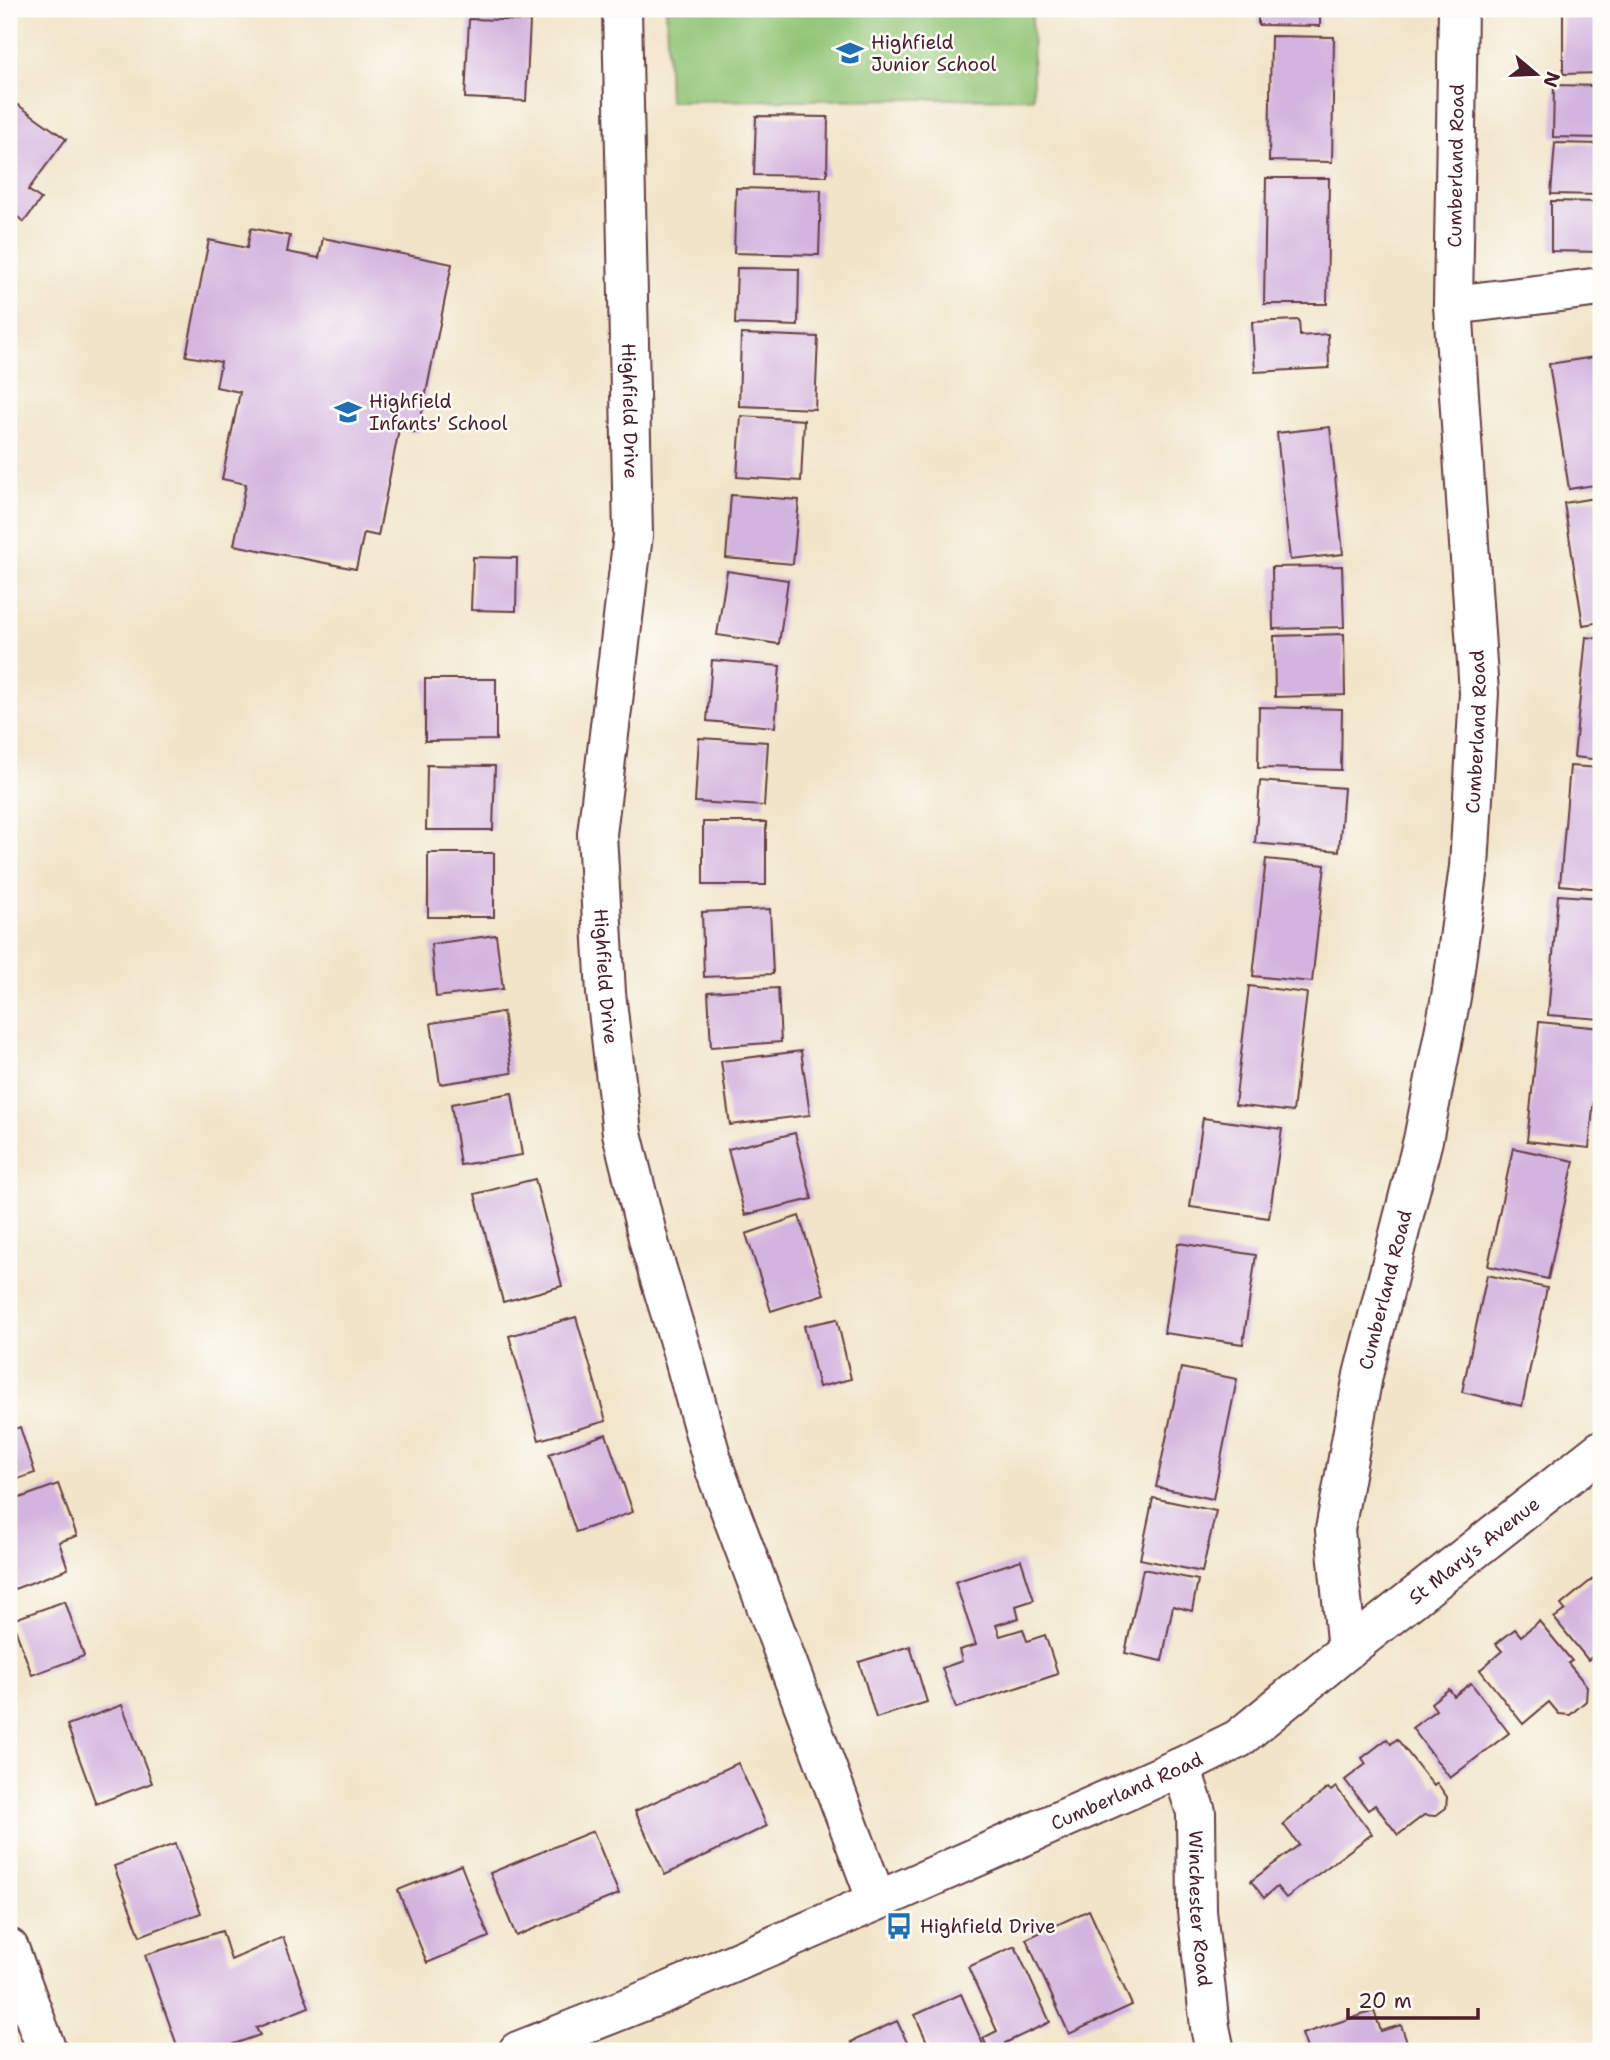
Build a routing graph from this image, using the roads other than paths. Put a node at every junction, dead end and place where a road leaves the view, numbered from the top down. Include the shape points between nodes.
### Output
1 (622, 9) edge
2 (1458, 9) edge
3 (1601, 287) edge
4 (1453, 305) junction
5 (1601, 1450) edge
6 (1347, 1650) junction
7 (1181, 1767) junction
8 (877, 1901) junction
9 (9, 1948) edge
10 (47, 2051) edge
11 (518, 2051) edge
12 (1215, 2051) edge

1 - 8 street, Highfield Drive via 633,535 597,834 606,993 622,1133 715,1469
2 - 4 street, Cumberland Road
3 - 4 street
4 - 6 street, Cumberland Road via 1479,693 1469,867 1451,997 1423,1140 1363,1375 1335,1530
5 - 6 street, St Mary's Avenue
6 - 7 street, Cumberland Road via 1238,1739
7 - 8 street, Cumberland Road
7 - 12 street, Winchester Road via 1196,1812 1197,1911
8 - 11 street, Cumberland Road
9 - 10 street

